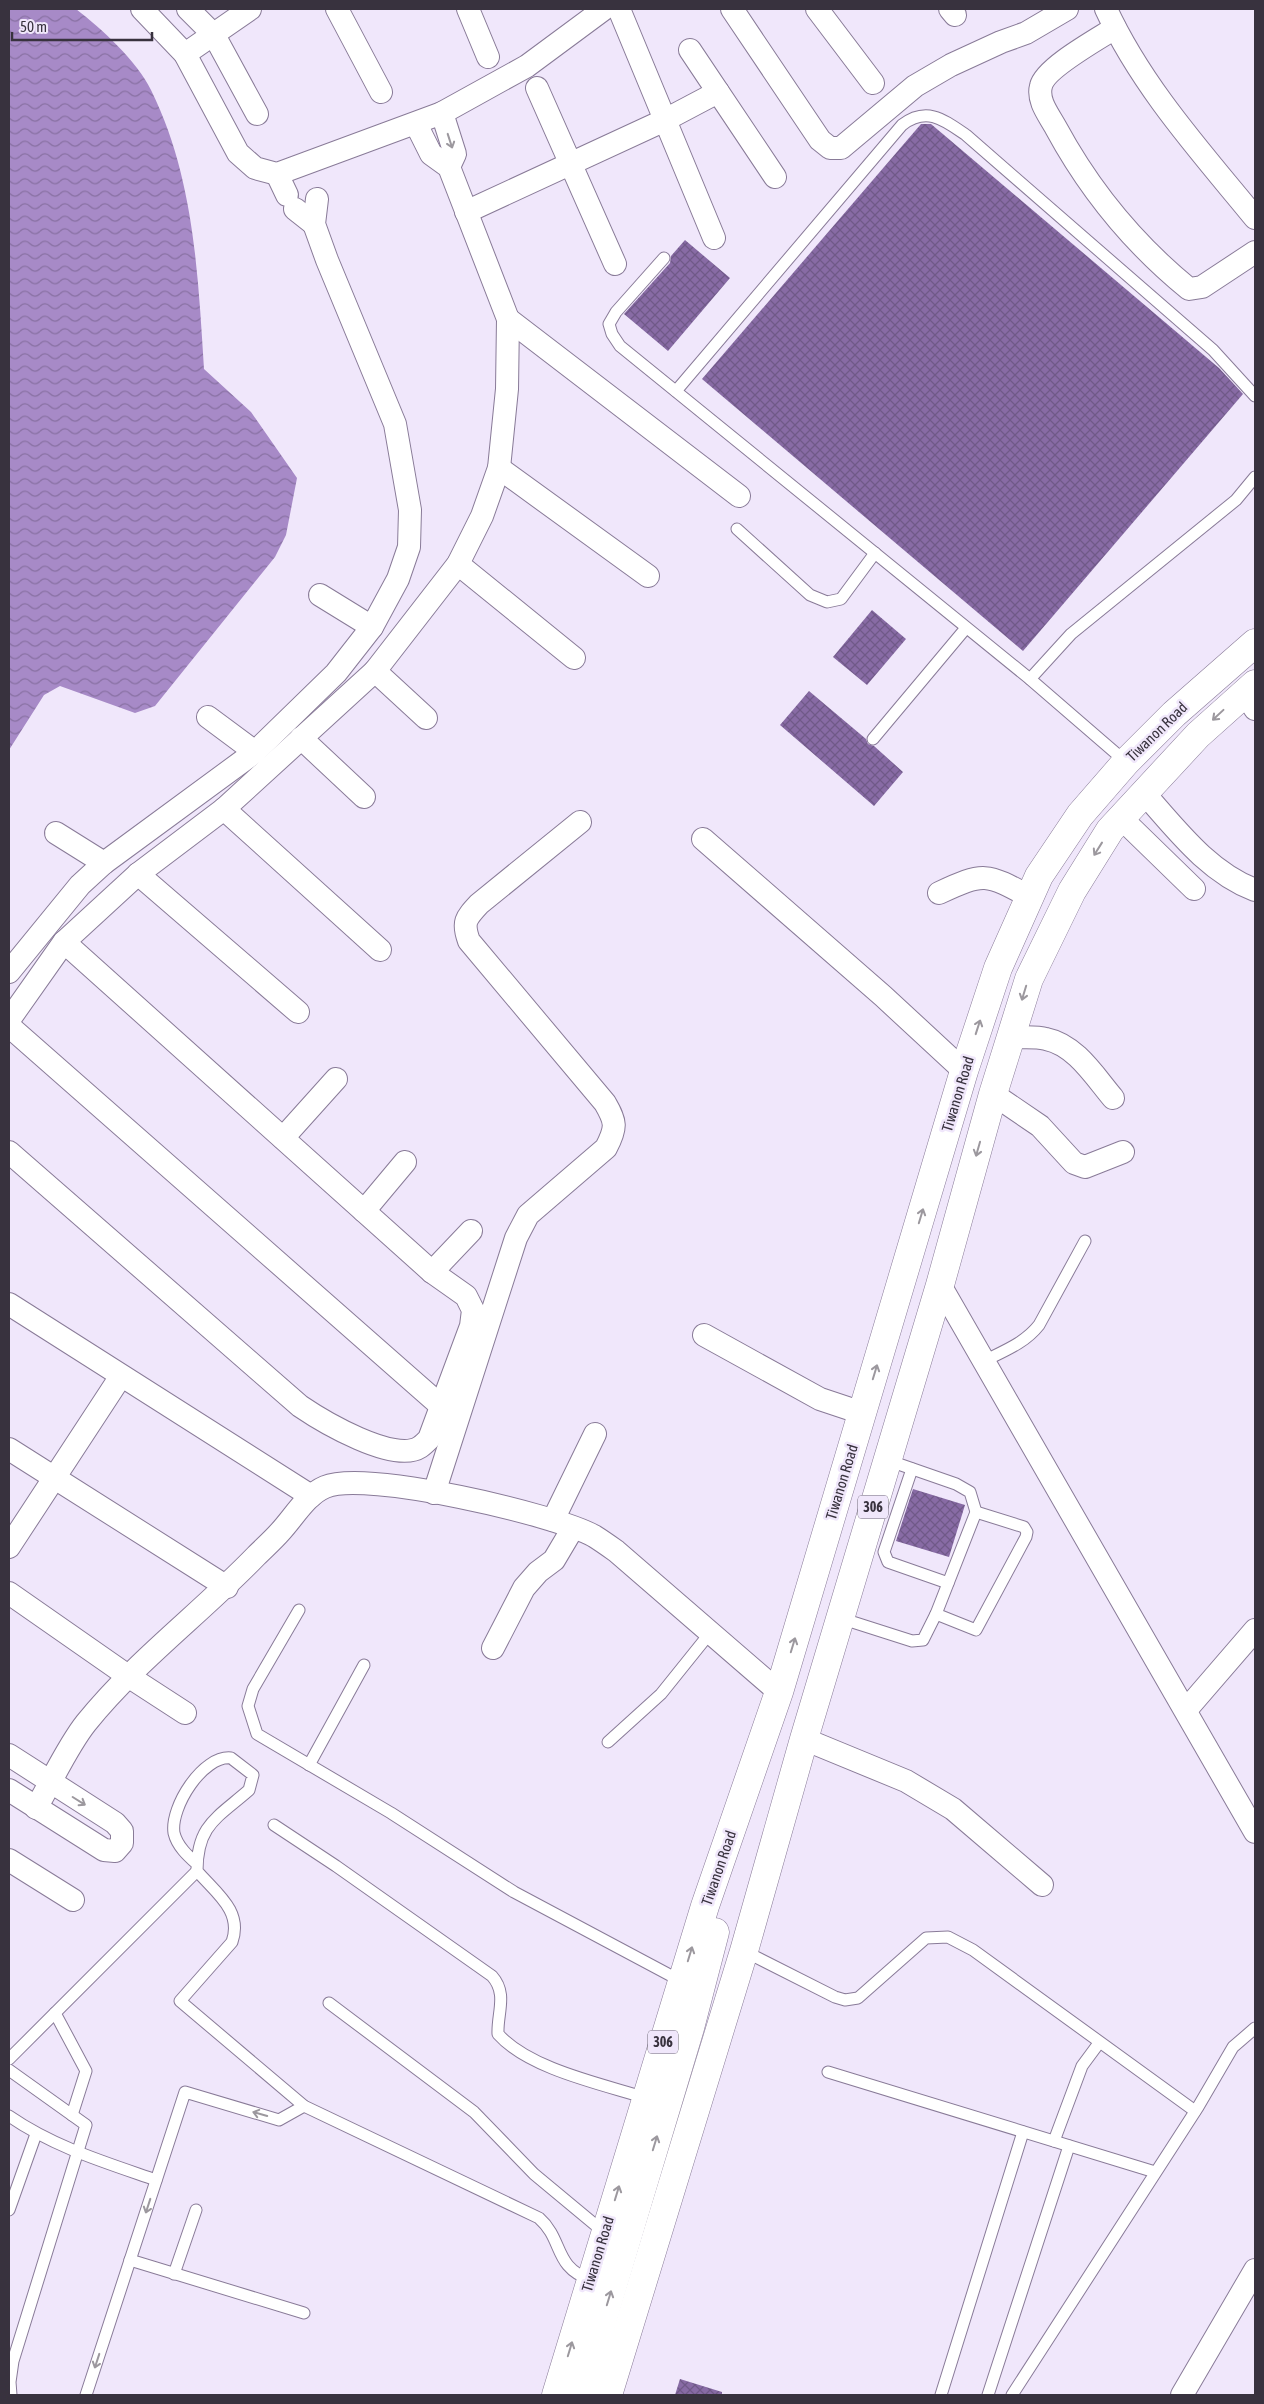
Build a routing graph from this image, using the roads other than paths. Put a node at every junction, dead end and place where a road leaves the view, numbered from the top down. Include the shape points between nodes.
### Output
1 (142, 9) edge
2 (188, 9) edge
3 (250, 9) edge
4 (337, 9) edge
5 (468, 9) edge
6 (604, 9) edge
7 (619, 9) edge
8 (732, 9) edge
9 (817, 9) edge
10 (1067, 9) edge
11 (1111, 18) edge
12 (214, 35) junction
13 (690, 50) dead end
14 (185, 54) junction
15 (488, 57) dead end
16 (873, 83) dead end
17 (537, 88) dead end
18 (381, 92) dead end
19 (718, 92) junction
20 (442, 113) junction
21 (257, 114) dead end
22 (665, 120) junction
23 (416, 124) junction
24 (570, 164) junction
25 (303, 166) junction
26 (448, 168) junction
27 (277, 174) junction
28 (775, 177) dead end
29 (466, 212) junction
30 (1255, 218) edge
31 (314, 224) junction
32 (714, 238) dead end
33 (1255, 252) edge
34 (664, 258) dead end
35 (615, 264) dead end
36 (508, 319) junction
37 (676, 391) junction
38 (1255, 396) edge
39 (499, 468) junction
40 (1255, 478) edge
41 (739, 496) dead end
42 (737, 528) dead end
43 (875, 553) junction
44 (458, 564) junction
45 (648, 576) dead end
46 (320, 595) dead end
47 (372, 627) junction
48 (966, 628) junction
49 (1255, 643) edge
50 (574, 658) dead end
51 (374, 671) junction
52 (1030, 679) junction
53 (1251, 695) edge
54 (208, 717) dead end
55 (426, 718) dead end
56 (301, 738) junction
57 (873, 739) dead end
58 (255, 752) junction
59 (1126, 762) junction
60 (1144, 792) junction
61 (364, 797) dead end
62 (224, 809) junction
63 (1121, 818) junction
64 (580, 822) dead end
65 (56, 833) dead end
66 (702, 839) dead end
67 (104, 863) junction
68 (138, 874) junction
69 (1194, 889) dead end
70 (1255, 890) edge
71 (939, 893) dead end
72 (1030, 897) junction
73 (64, 942) junction
74 (380, 950) dead end
75 (9, 972) edge
76 (298, 1012) dead end
77 (9, 1020) edge
78 (9, 1026) edge
79 (1010, 1038) junction
80 (964, 1071) junction
81 (336, 1079) dead end
82 (993, 1094) junction
83 (1113, 1098) dead end
84 (283, 1138) junction
85 (9, 1152) edge
86 (1124, 1152) dead end
87 (405, 1162) dead end
88 (364, 1211) junction
89 (471, 1231) dead end
90 (1085, 1241) dead end
91 (432, 1272) junction
92 (940, 1284) junction
93 (9, 1304) edge
94 (704, 1335) dead end
95 (984, 1361) junction
96 (121, 1376) junction
97 (441, 1406) junction
98 (862, 1413) junction
99 (595, 1434) dead end
100 (9, 1449) edge
101 (887, 1460) junction
102 (912, 1469) junction
103 (54, 1478) junction
104 (434, 1493) junction
105 (310, 1496) junction
106 (976, 1512) junction
107 (553, 1520) junction
108 (573, 1528) junction
109 (9, 1547) edge
110 (948, 1583) junction
111 (227, 1587) junction
112 (9, 1593) edge
113 (299, 1610) dead end
114 (936, 1614) junction
115 (840, 1618) junction
116 (1255, 1630) edge
117 (710, 1633) junction
118 (493, 1648) dead end
119 (364, 1665) dead end
120 (128, 1676) junction
121 (779, 1692) junction
122 (1186, 1710) junction
123 (185, 1713) dead end
124 (804, 1739) junction
125 (608, 1742) dead end
126 (9, 1755) edge
127 (309, 1765) junction
128 (50, 1783) junction
129 (9, 1790) edge
130 (36, 1808) junction
131 (274, 1825) dead end
132 (1255, 1832) edge
133 (9, 1860) edge
134 (197, 1868) junction
135 (1042, 1885) dead end
136 (73, 1900) dead end
137 (744, 1951) junction
138 (681, 1982) junction
139 (329, 2003) dead end
140 (55, 2013) junction
141 (1255, 2028) edge
142 (1099, 2043) junction
143 (9, 2059) edge
144 (9, 2070) edge
145 (828, 2072) dead end
146 (646, 2098) junction
147 (304, 2106) junction
148 (1195, 2112) junction
149 (72, 2115) junction
150 (9, 2116) edge
151 (1023, 2132) junction
152 (36, 2134) junction
153 (1054, 2141) junction
154 (1069, 2146) junction
155 (77, 2153) junction
156 (1156, 2172) junction
157 (156, 2180) junction
158 (9, 2210) edge
159 (196, 2210) dead end
160 (605, 2234) junction
161 (130, 2260) junction
162 (1255, 2270) edge
163 (174, 2274) junction
164 (591, 2280) junction
165 (304, 2313) dead end
166 (10, 2374) edge
167 (11, 2395) edge
168 (86, 2395) edge
169 (556, 2395) edge
170 (580, 2395) edge
171 (608, 2395) edge
172 (941, 2395) edge
173 (988, 2395) edge
174 (1012, 2395) edge
175 (1182, 2395) edge

1 - 14 street
2 - 12 street
3 - 12 street
4 - 18 street
5 - 15 street
6 - 20 street via 527,66
7 - 22 street
8 - 10 street via 820,140 830,148 841,148 915,86 950,65 1026,33
9 - 16 street
11 - 30 street via 1168,111
11 - 33 street via 1049,73 1041,85 1040,99 1073,160 1117,219 1188,289 1202,287
12 - 14 street
12 - 21 street
13 - 19 street
14 - 27 street via 238,153 255,168
17 - 24 street
19 - 22 street
19 - 28 street
20 - 23 street
20 -> 26 street via 455,154
22 - 24 street
22 - 32 street
23 - 25 street
23 - 26 street via 431,154
24 - 29 street
24 - 35 street
25 - 27 street
25 - 31 street via 314,193
26 - 29 street
27 - 31 street via 291,202
29 - 36 street
31 - 47 street via 395,424 410,510 409,547 398,579
34 - 37 lane via 609,324 620,346
36 - 39 street via 507,389
36 - 41 street
37 - 38 lane via 902,125 914,116 928,116 943,119 966,135 1212,350
37 - 43 lane
39 - 44 street via 482,516
39 - 45 street
40 - 52 lane via 1236,500 1071,634
42 - 43 lane via 810,595 827,602 840,598
43 - 48 lane
44 - 50 street
44 - 51 street
46 - 47 street
47 - 58 street via 336,674
48 - 52 lane
48 - 57 lane
49 - 59 main road, Tiwanon Road / 306 via 1174,714
51 - 55 street
51 - 56 street
52 - 59 lane
53 -> 60 main road, Tiwanon Road / 306 via 1198,734
54 - 58 street
56 - 61 street
56 - 62 street
58 - 67 street
59 - 72 main road, Tiwanon Road / 306 via 1080,815 1039,876
60 - 63 main road, Tiwanon Road / 306
60 - 70 street via 1208,862
62 - 68 street
62 - 74 street
63 - 69 street
63 -> 79 main road, Tiwanon Road / 306 via 1072,891 1029,979
64 - 104 street via 478,904 467,917 464,928 469,941 605,1103 614,1119 614,1133 606,1148 528,1215 516,1238
65 - 67 street
66 - 80 street
67 - 75 street via 80,885
68 - 73 street
68 - 76 street
71 - 72 street via 976,877 992,878
80 -> 72 main road, Tiwanon Road / 306 via 998,968
73 - 77 street
73 - 84 street
78 - 97 street
79 - 82 main road, Tiwanon Road / 306
79 - 83 street via 1046,1039 1063,1045 1078,1057
98 -> 80 main road, Tiwanon Road / 306
81 - 84 street
82 - 86 street via 1040,1126 1074,1164 1085,1167
82 -> 92 main road, Tiwanon Road / 306
84 - 88 street
85 - 97 street via 300,1406 329,1426 383,1448 407,1451 420,1448 429,1439
87 - 88 street
88 - 91 street
89 - 91 street
90 - 95 lane via 1032,1334
91 - 97 street via 466,1296 473,1310 467,1342
92 - 95 street
92 - 101 main road, Tiwanon Road / 306
93 - 96 street
94 - 98 street via 820,1399
95 - 122 street
96 - 103 street
96 - 105 street
121 -> 98 main road, Tiwanon Road / 306
99 - 107 street
100 - 103 street
101 - 102 lane
101 - 115 main road, Tiwanon Road / 306
102 - 106 lane via 970,1492
102 - 110 lane via 884,1552 886,1559
103 - 109 street
103 - 111 street
104 - 105 street via 347,1482 326,1487
104 - 107 street via 499,1505
105 - 111 street via 280,1533
106 - 110 lane
106 - 114 lane via 1024,1527 1026,1537 976,1630
107 - 108 street
108 - 117 street via 594,1536 616,1551
108 - 118 street via 554,1560 524,1588
110 - 114 lane
111 - 120 street
112 - 120 street
113 - 127 lane via 253,1689 248,1706 257,1734
114 - 115 lane via 927,1636 918,1641
115 - 124 main road, Tiwanon Road / 306
116 - 122 street
117 - 121 street
117 - 125 lane via 661,1694
119 - 127 lane
120 - 123 street
120 - 128 street via 85,1724
138 -> 121 main road, Tiwanon Road / 306
170 -> 121 main road, 306 via 690,2028
122 - 132 street
124 - 135 street via 906,1781 953,1808
124 - 137 main road, Tiwanon Road / 306
126 - 128 street
127 - 138 lane via 391,1812 514,1892
128 - 130 street
128 -> 130 street via 114,1823 122,1831 120,1848 109,1852 104,1850
129 - 130 street
131 - 146 lane via 492,1976 499,1984 502,1996 498,2034 505,2042 546,2066
133 - 136 street
134 - 134 lane via 174,1834 174,1817 202,1770 214,1760 231,1758 253,1775 252,1785 203,1833 197,1852
134 - 140 lane
134 - 147 lane via 231,1911 236,1931 232,1942 180,2001
137 - 142 lane via 835,1997 852,2001 926,1938 948,1937 973,1950
137 - 171 main road, Tiwanon Road / 306
138 - 146 main road, Tiwanon Road / 306
139 - 160 lane via 474,2112 534,2174
140 - 143 lane
140 - 149 lane via 86,2070
141 - 148 lane via 1233,2047
142 - 148 lane
142 - 153 lane via 1082,2066
144 - 149 lane
145 - 151 lane
160 -> 146 main road, Tiwanon Road / 306
147 -> 157 lane via 279,2120 185,2092
147 - 164 lane via 539,2218 549,2227 566,2266 576,2275
148 - 156 lane
149 - 155 lane via 86,2125
150 - 152 lane
151 - 153 lane
151 - 172 lane
152 - 155 lane
152 - 158 lane
153 - 154 lane
154 - 156 lane
154 - 173 lane
155 - 157 lane
155 - 166 lane
156 - 174 lane
157 -> 161 lane
159 - 163 lane
160 - 164 main road, Tiwanon Road / 306
161 - 163 lane
161 -> 168 lane
162 - 175 street
163 - 165 lane
169 -> 164 main road, Tiwanon Road / 306
166 - 167 lane

